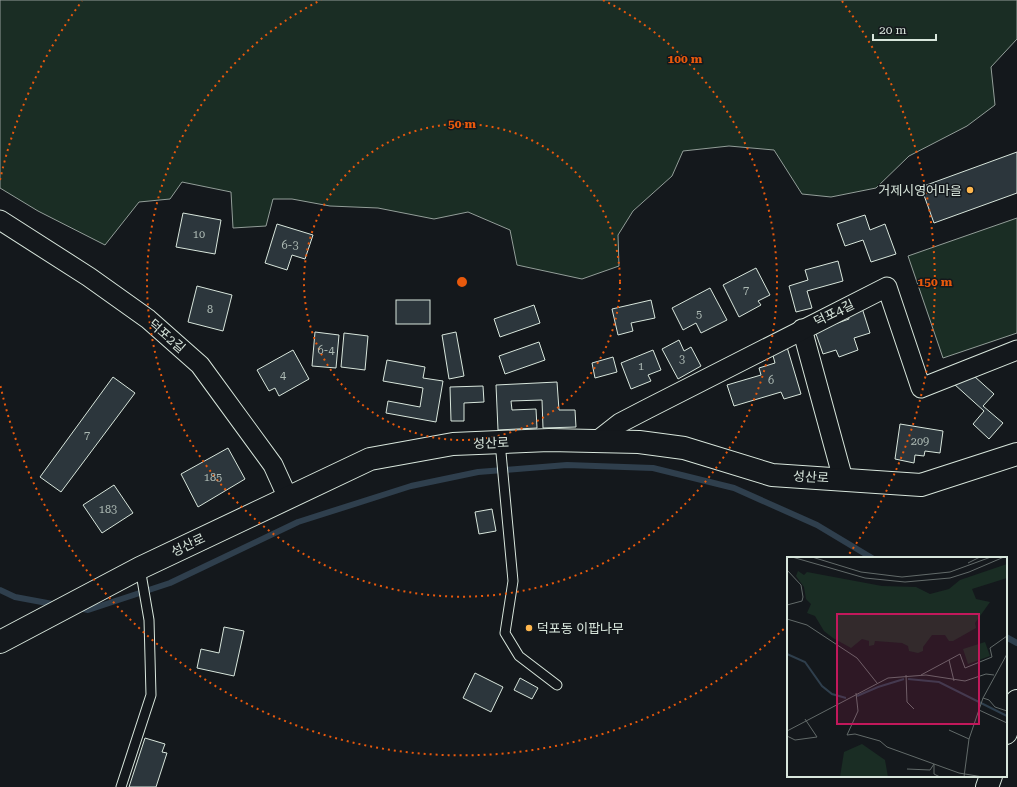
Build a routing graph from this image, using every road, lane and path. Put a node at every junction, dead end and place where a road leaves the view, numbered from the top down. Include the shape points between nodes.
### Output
1 (0, 220) edge
2 (802, 329) junction
3 (1017, 350) edge
4 (597, 441) junction
5 (500, 442) junction
6 (1017, 454) edge
7 (843, 479) junction
8 (288, 498) junction
9 (140, 568) junction
10 (0, 642) edge
11 (558, 685) dead end
12 (1017, 701) edge
13 (1007, 730) edge
14 (991, 777) edge
15 (121, 787) edge
16 (987, 787) edge

1 - 8 street, 덕포2길 via 89,277 148,319 200,365 273,465
2 - 3 street, 덕포4길 via 888,287 921,388
2 - 4 street, 덕포4길 via 620,423
2 - 7 street
4 - 5 street, 성산로
4 - 7 street, 성산로 via 639,442 684,448 772,475
5 - 8 street, 성산로 via 453,444 370,459
5 - 11 lane via 513,581 505,633 519,656
6 - 7 street, 성산로 via 921,485
8 - 9 street, 성산로
9 - 10 street, 성산로
9 - 15 lane via 149,620 151,694
12 - 13 street
14 - 16 street

